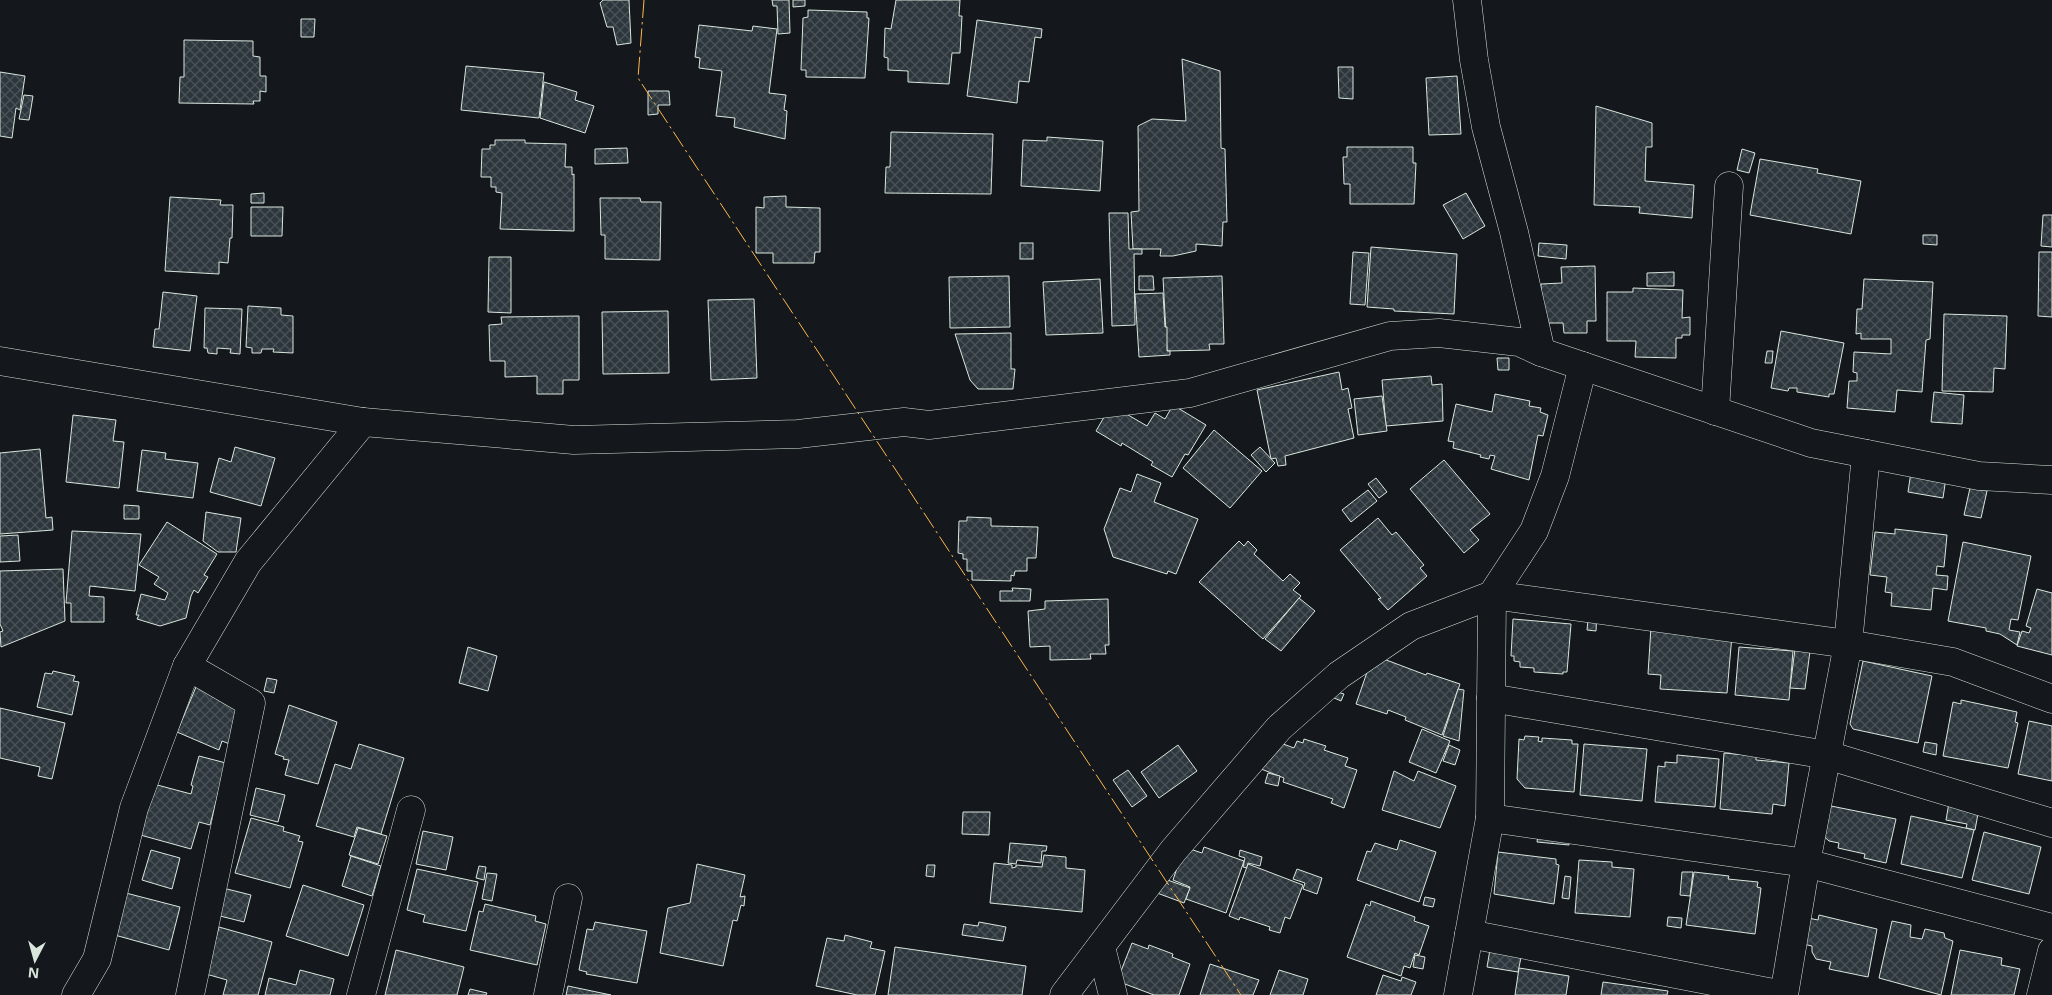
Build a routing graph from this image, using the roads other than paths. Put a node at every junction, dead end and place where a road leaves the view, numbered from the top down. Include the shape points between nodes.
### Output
1 (1467, 0) edge
2 (1729, 186) dead end
3 (1541, 352) junction
4 (2, 364) edge
5 (1583, 366) junction
6 (1715, 411) junction
7 (363, 422) junction
8 (1866, 454) junction
9 (2052, 480) edge
10 (1492, 595) junction
11 (1848, 644) junction
12 (187, 666) junction
13 (1491, 698) junction
14 (2052, 699) edge
15 (1827, 754) junction
16 (411, 810) dead end
17 (1490, 818) junction
18 (2052, 823) edge
19 (1806, 863) junction
20 (568, 898) dead end
21 (2052, 928) edge
22 (1469, 934) junction
23 (1101, 947) junction
24 (2052, 951) edge
25 (76, 995) edge
26 (190, 995) edge
27 (361, 995) edge
28 (548, 995) edge
29 (1064, 995) edge
30 (1113, 995) edge
31 (1458, 995) edge
32 (1784, 995) edge
33 (2041, 995) edge

1 - 3 street via 1486,127
2 - 6 street
3 - 5 street
3 - 7 street via 1520,342 1484,338 1438,334 1390,336 1190,393 929,425 904,422 798,434 574,440
4 - 7 street
5 - 6 street
5 - 10 street via 1555,476 1534,531
6 - 8 street via 1811,444
7 - 12 street via 248,562
8 - 9 street via 1979,476
8 - 11 street
10 - 11 street
10 - 13 street
10 - 23 street via 1411,626 1339,675 1279,728 1173,851
11 - 14 street via 1953,662
11 - 15 street
12 - 25 street via 134,808 97,960
12 - 26 street via 251,703
13 - 15 street
13 - 17 street
15 - 18 street
15 - 19 street
16 - 27 street
17 - 19 street
17 - 22 street
19 - 21 street
19 - 32 street
20 - 28 street
22 - 31 street
22 - 32 street
23 - 29 street
23 - 30 street
24 - 33 street

